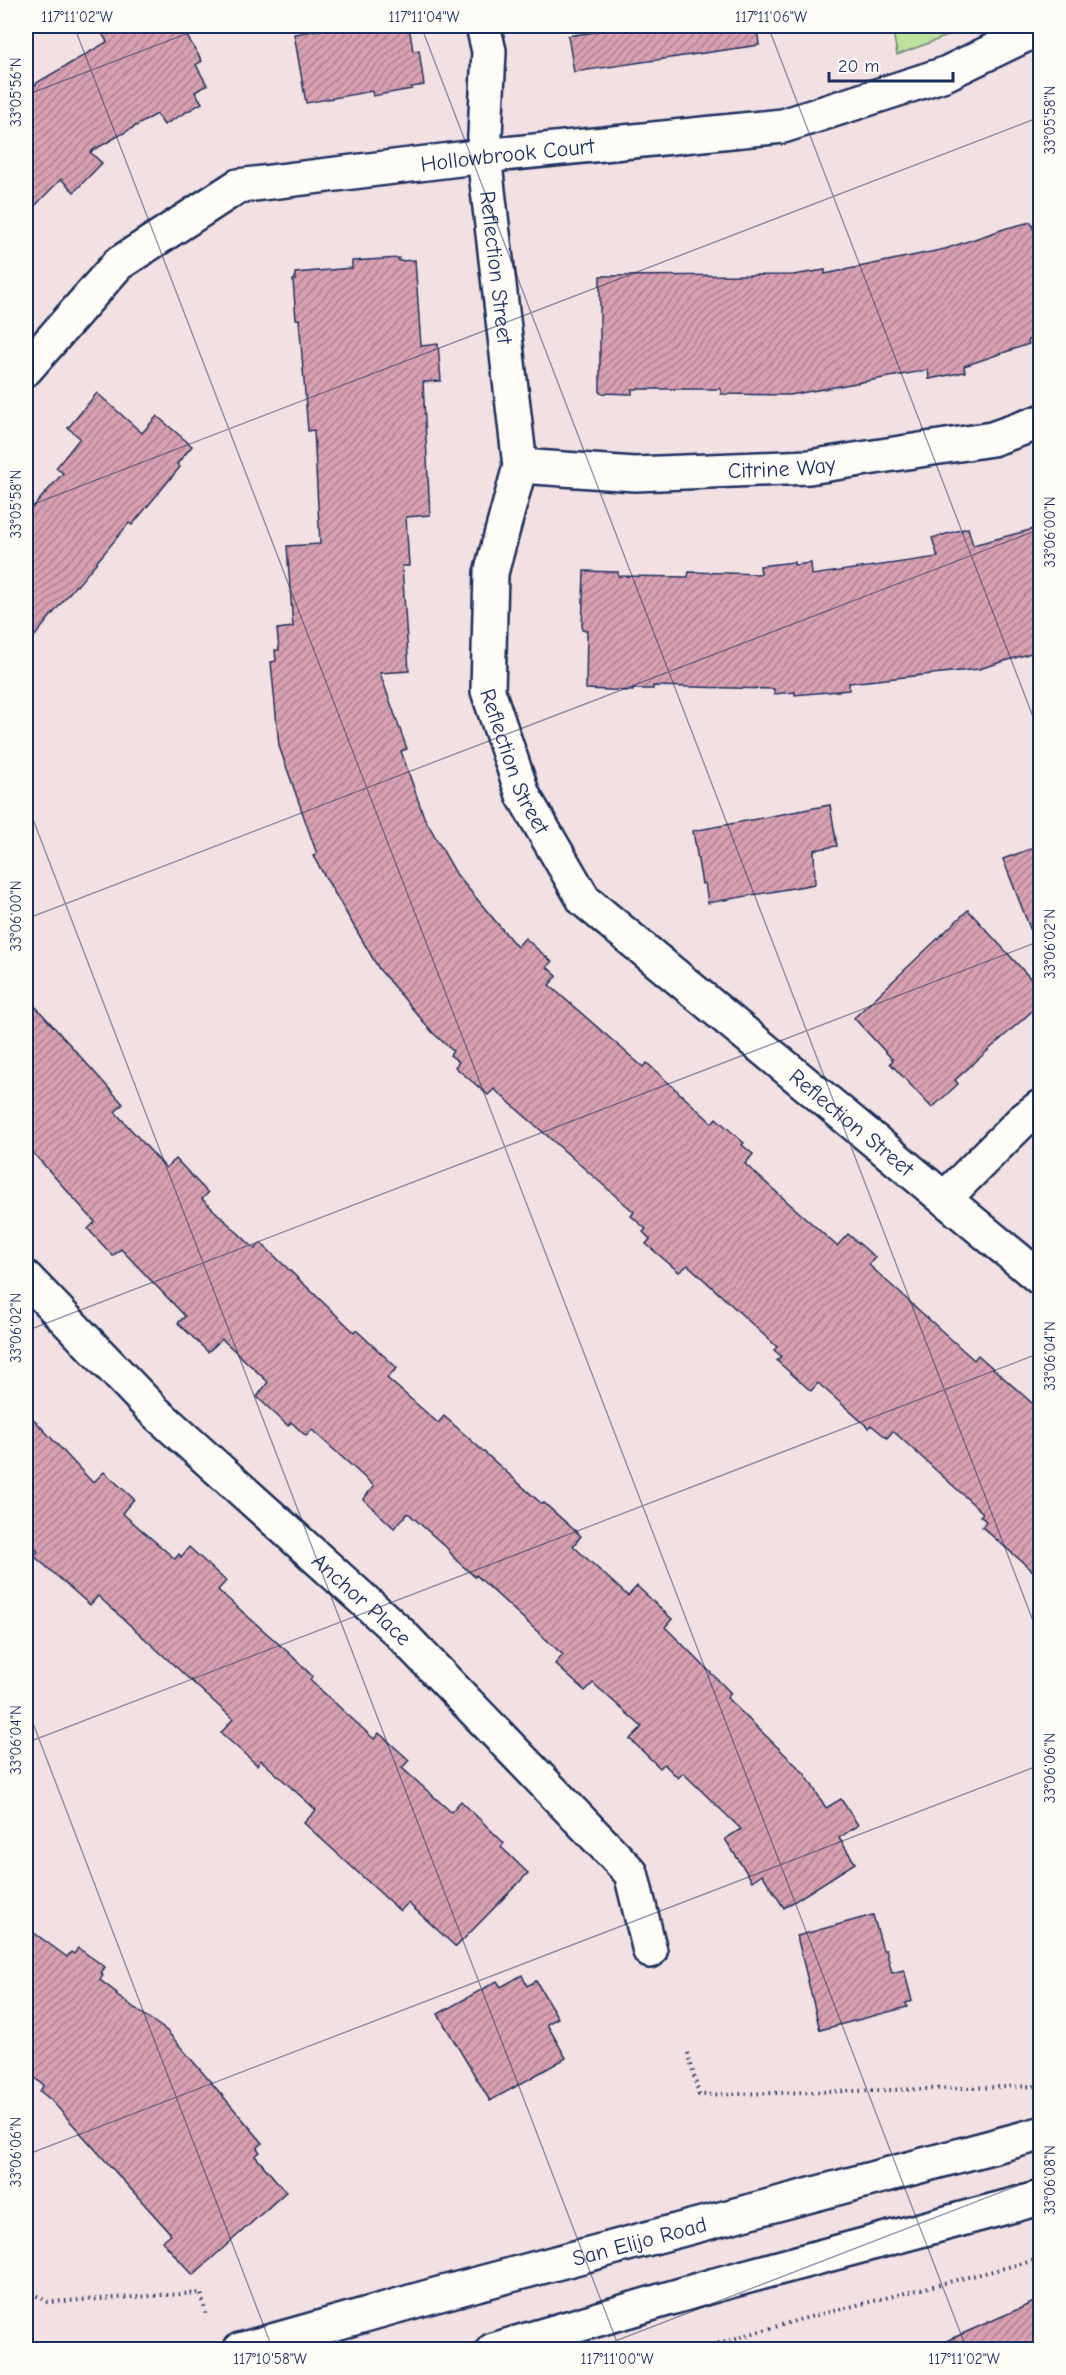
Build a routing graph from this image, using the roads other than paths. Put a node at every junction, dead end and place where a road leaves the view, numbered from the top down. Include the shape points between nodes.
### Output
1 (483, 26) edge
2 (1041, 28) edge
3 (483, 156) junction
4 (26, 369) edge
5 (1041, 422) edge
6 (520, 466) junction
7 (1041, 1107) edge
8 (945, 1198) junction
9 (26, 1278) edge
10 (1041, 1278) edge
11 (650, 1951) dead end
12 (1041, 2134) edge
13 (1041, 2198) edge
14 (240, 2349) edge
15 (493, 2349) edge

1 - 3 street, Reflection Street via 489,51
2 - 3 street, Hollowbrook Court via 945,74 783,126
3 - 4 street, Hollowbrook Court via 238,186 118,264
3 - 6 street, Reflection Street
5 - 6 street, Citrine Way via 992,439 809,467 635,474
6 - 8 street, Reflection Street via 491,573 488,691 523,795 584,900
7 - 8 street
8 - 10 street, Reflection Street
9 - 11 street, Anchor Place via 154,1411 399,1632 631,1873
12 - 14 street, San Elijo Road
13 - 15 street

